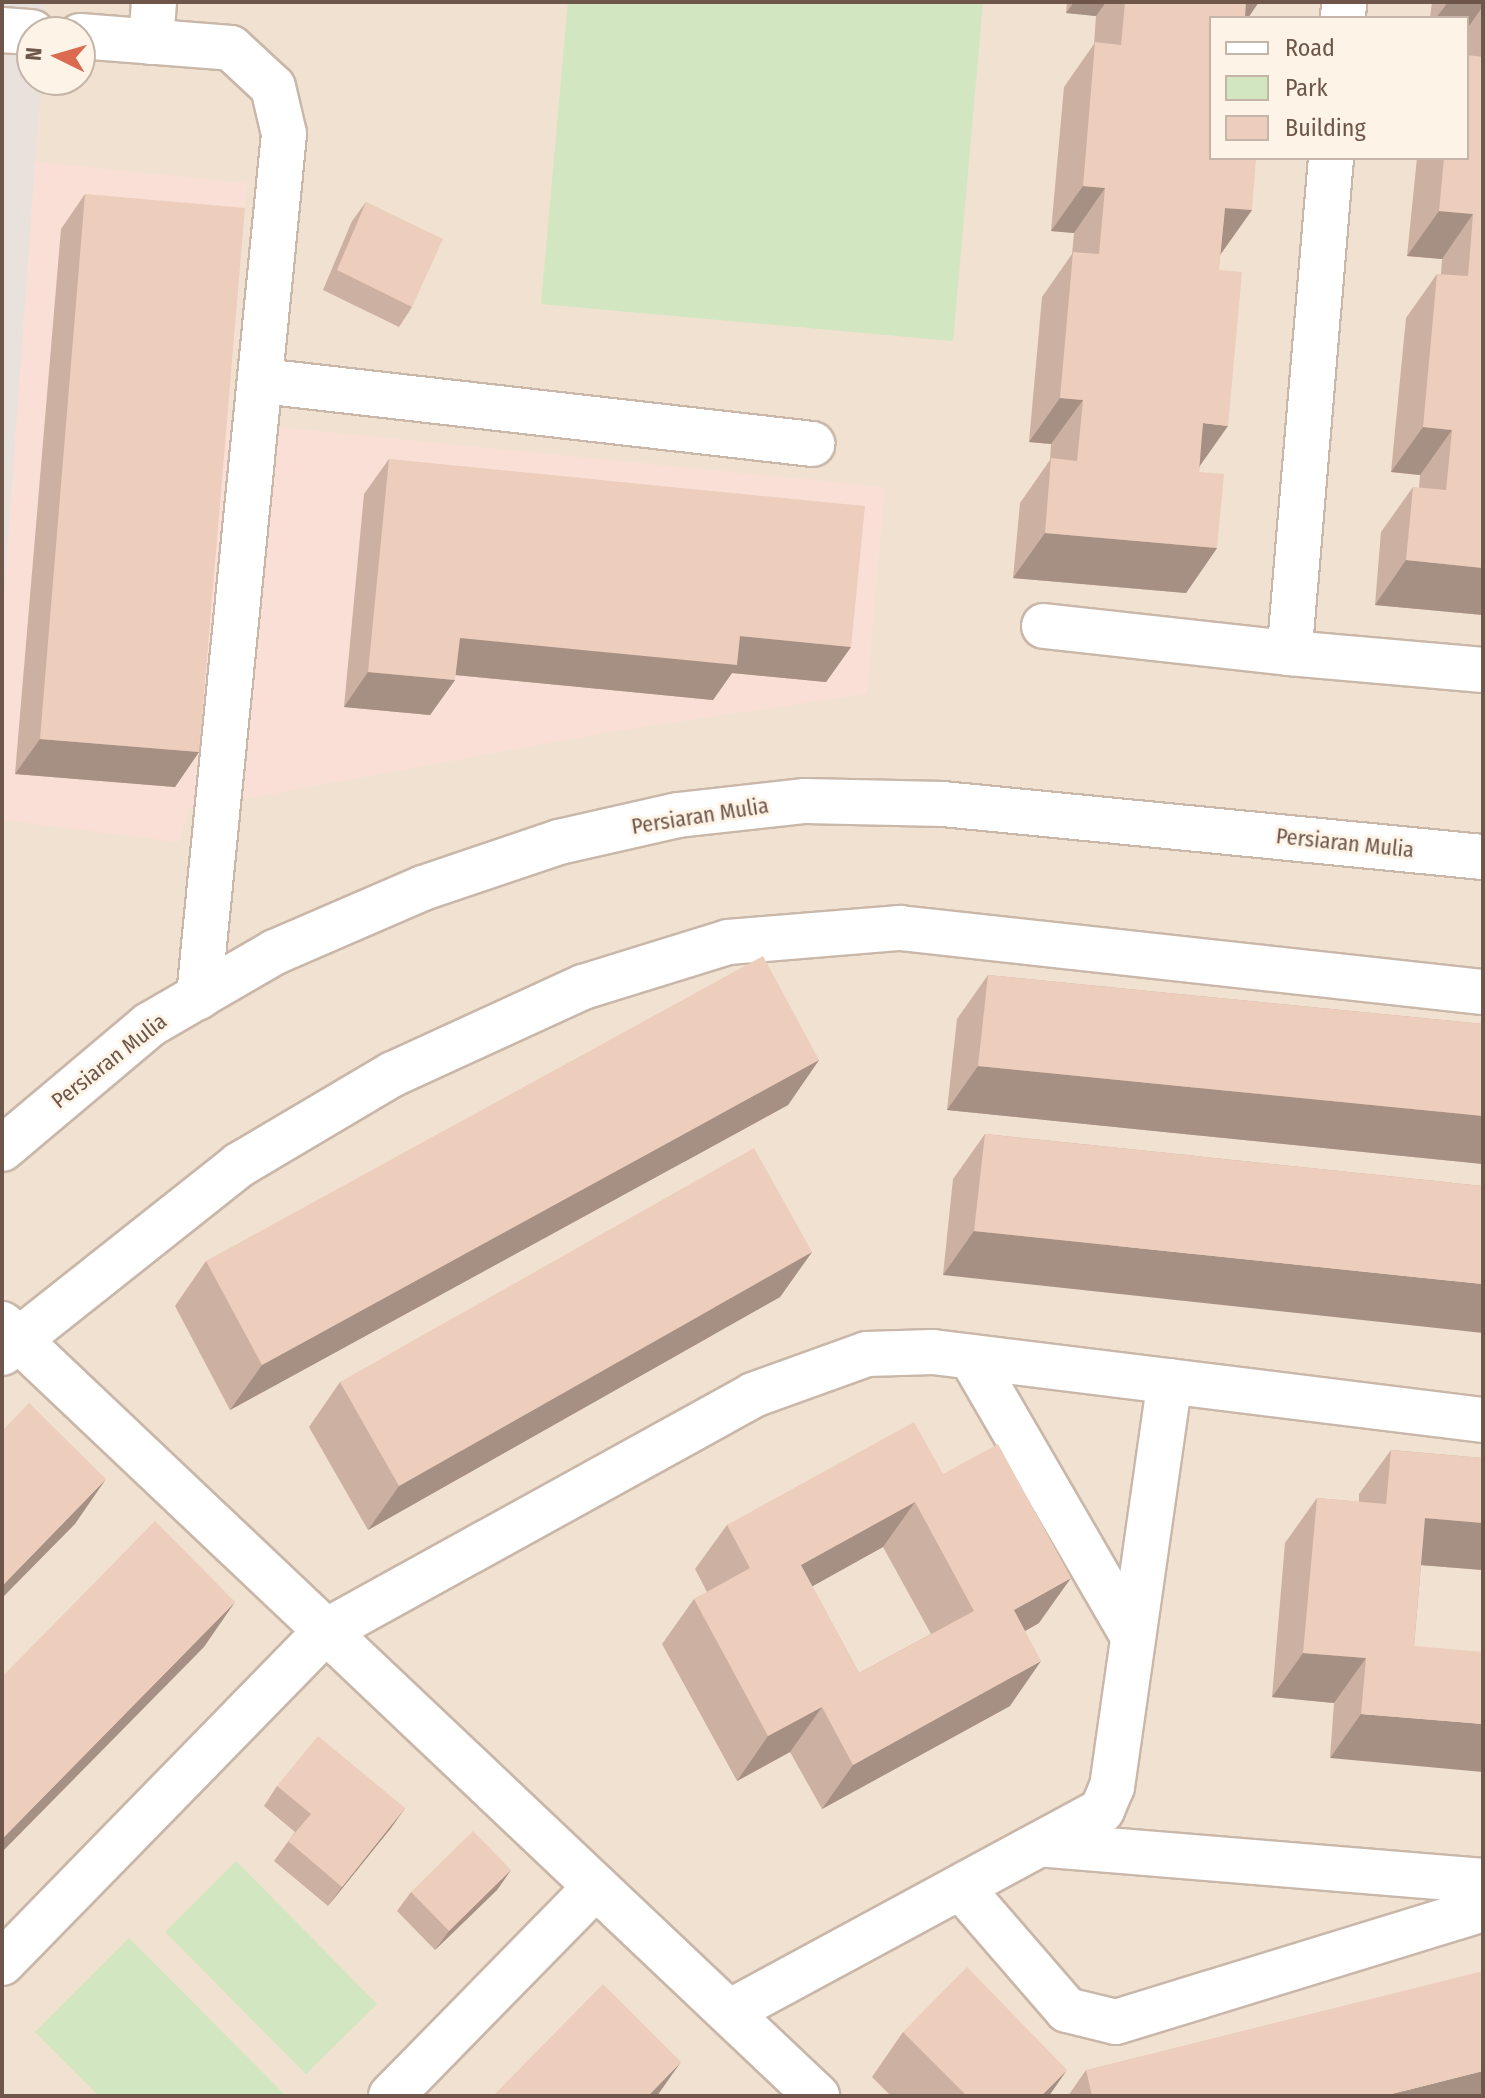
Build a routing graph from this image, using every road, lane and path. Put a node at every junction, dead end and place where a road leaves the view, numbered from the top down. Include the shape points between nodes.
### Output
1 (152, 22) edge
2 (96, 33) edge
3 (1331, 160) edge
4 (262, 381) junction
5 (812, 444) dead end
6 (1044, 626) dead end
7 (1289, 653) junction
8 (1483, 670) edge
9 (1483, 857) edge
10 (1483, 992) edge
11 (199, 997) junction
12 (2, 1149) edge
13 (7, 1338) edge
14 (971, 1357) junction
15 (1170, 1381) junction
16 (1483, 1420) edge
17 (326, 1631) junction
18 (1133, 1636) junction
19 (1047, 1845) junction
20 (1483, 1881) edge
21 (596, 1887) junction
22 (963, 1890) junction
23 (1483, 1909) edge
24 (2, 1963) edge
25 (729, 2012) junction
26 (391, 2096) edge
27 (817, 2096) edge

1 - 2 street
1 - 4 street via 231,48 273,87 284,134
3 - 7 street
4 - 5 street
4 - 11 street
6 - 7 street
7 - 8 street
9 - 11 street, Persiaran Mulia via 943,804 805,801 678,815 559,842 423,888 275,952
10 - 13 street via 900,928 728,942 583,987 393,1074 239,1165
11 - 12 street, Persiaran Mulia via 149,1025
13 - 17 street
14 - 15 street
14 - 17 street via 867,1354 753,1395
14 - 18 street
15 - 16 street
15 - 18 street
17 - 21 street
17 - 24 street
18 - 19 street via 1102,1810
19 - 20 street
19 - 22 street
21 - 25 street
21 - 26 street
22 - 23 street via 1067,2010 1116,2022
22 - 25 street
25 - 27 street

